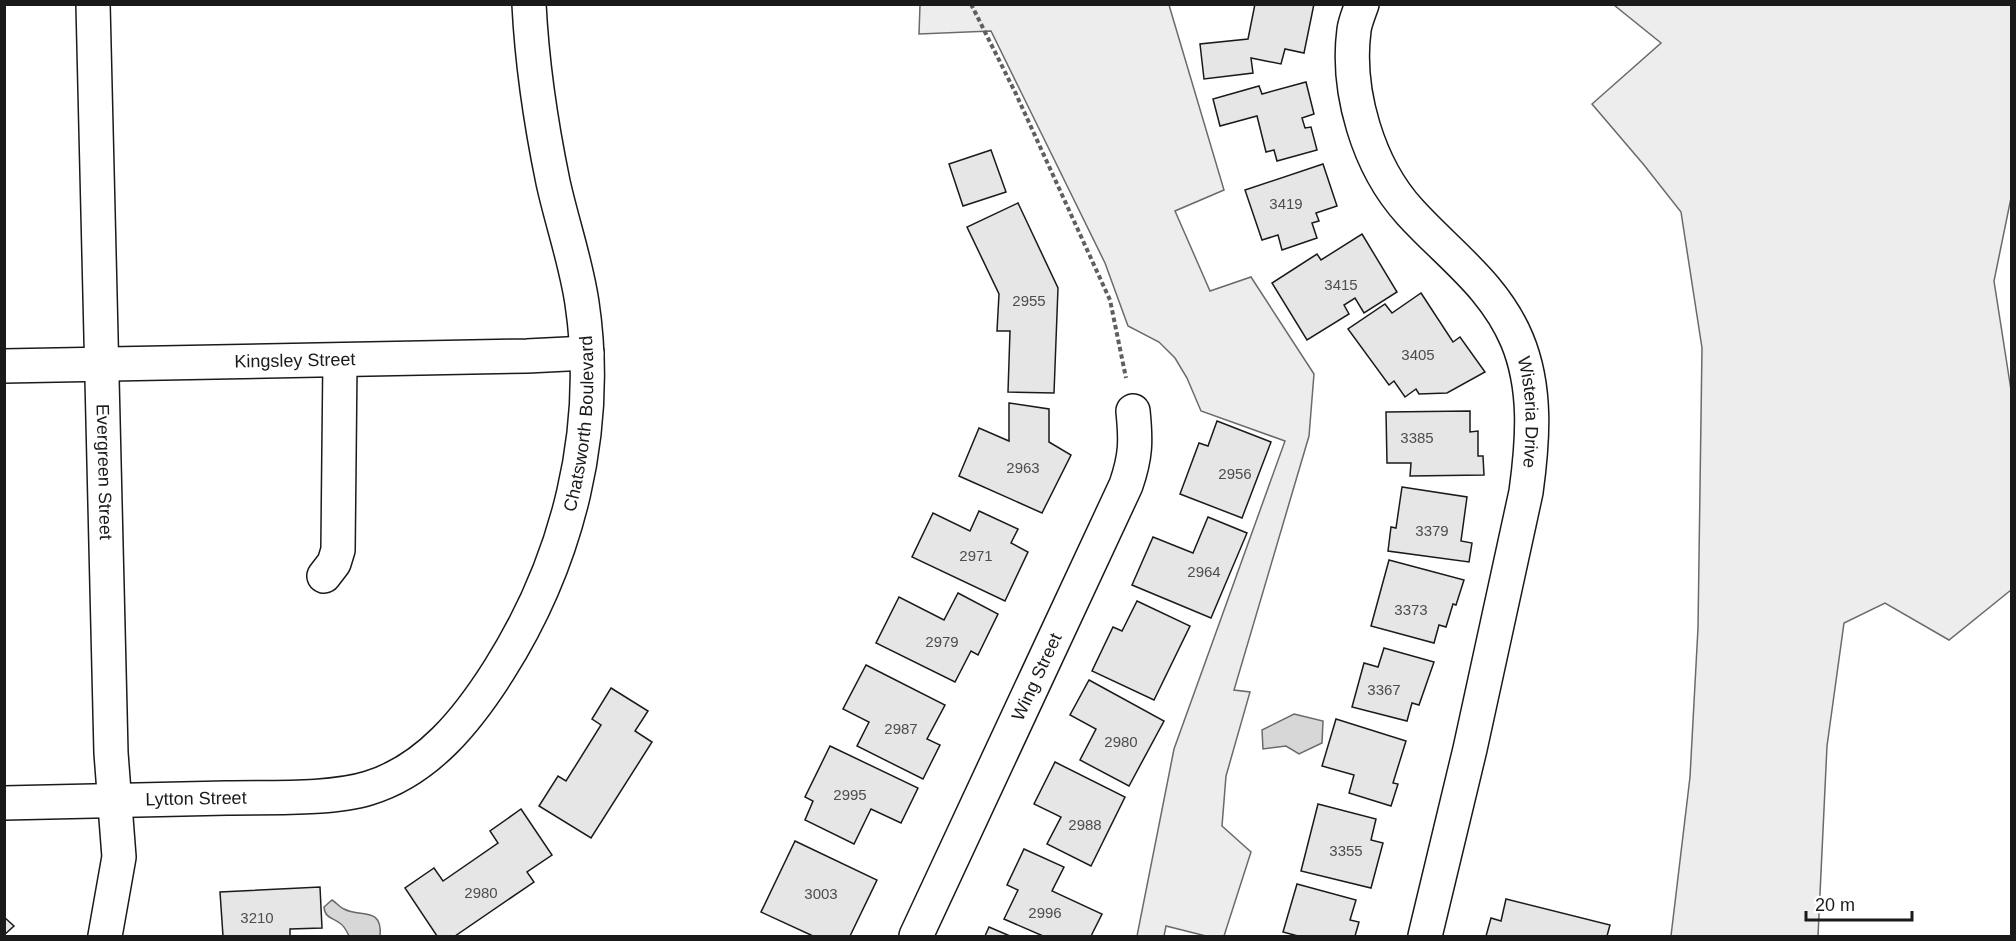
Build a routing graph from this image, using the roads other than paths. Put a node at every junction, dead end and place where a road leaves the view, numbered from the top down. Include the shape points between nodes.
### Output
1 (93, 4) edge
2 (529, 4) edge
3 (1362, 4) edge
4 (586, 354) junction
5 (340, 360) junction
6 (100, 364) junction
7 (4, 366) edge
8 (1133, 411) road end
9 (324, 576) dead end
10 (386, 782) joint
11 (114, 800) junction
12 (4, 803) edge
13 (105, 936) edge
14 (916, 936) edge
15 (1425, 936) edge

1 - 6 street, Evergreen Street
2 - 4 street, Chatsworth Boulevard via 545,141 578,283
3 - 15 street, Wisteria Drive via 1354,28 1352,72 1356,105 1367,138 1407,209 1486,288 1516,339 1531,394 1531,459 1526,492
4 - 5 street, Kingsley Street
4 - 10 street, Chatsworth Boulevard via 587,403 579,473 554,557 530,616 496,675 453,732 422,761
5 - 6 street, Kingsley Street
5 - 9 street via 338,550
6 - 7 street, Kingsley Street
6 - 11 street, Evergreen Street
8 - 14 street, Wing Street via 1136,442 1126,485
10 - 11 street, Lytton Street via 359,791 319,795
11 - 12 street, Lytton Street
11 - 13 street, Evergreen Street via 119,857

